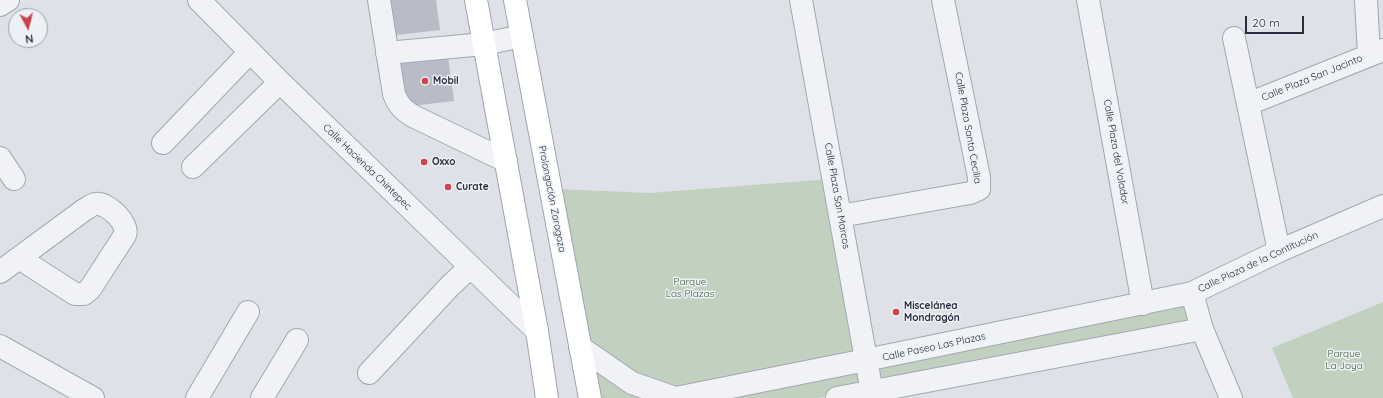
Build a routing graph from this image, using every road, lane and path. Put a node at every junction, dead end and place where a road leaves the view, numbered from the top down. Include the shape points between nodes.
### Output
1 (8, 0) edge
2 (199, 0) edge
3 (379, 0) edge
4 (476, 0) edge
5 (515, 0) edge
6 (801, 0) edge
7 (943, 0) edge
8 (1088, 0) edge
9 (1366, 0) edge
10 (0, 5) edge
11 (522, 36) junction
12 (1234, 38) dead end
13 (484, 44) junction
14 (250, 52) junction
15 (1376, 52) edge
16 (387, 53) junction
17 (280, 82) junction
18 (1248, 104) junction
19 (163, 143) dead end
20 (0, 158) edge
21 (506, 161) junction
22 (193, 167) dead end
23 (14, 180) dead end
24 (1383, 206) edge
25 (840, 216) junction
26 (1279, 251) junction
27 (19, 258) junction
28 (470, 267) junction
29 (0, 272) edge
30 (1192, 293) junction
31 (1143, 304) junction
32 (248, 312) dead end
33 (1202, 329) junction
34 (537, 331) junction
35 (297, 340) dead end
36 (0, 346) edge
37 (580, 347) junction
38 (866, 360) junction
39 (368, 373) dead end
40 (872, 395) edge
41 (93, 398) edge
42 (197, 398) edge
43 (262, 398) edge
44 (547, 398) edge
45 (590, 398) edge
46 (675, 398) edge
47 (837, 398) edge
48 (1231, 398) edge

1 - 10 street
2 - 14 street, Calle Hacienda Chintepec
3 - 16 street
4 - 13 main road
5 - 11 main road, Prolongación Zaragoza
6 - 25 street, Calle Plaza San Marcos
7 - 25 street, Calle Plaza Santa Cecilia via 979,189 970,193
8 - 31 street, Calle Plaza del Volador
9 - 15 street, Calle Plaza San Jacinto
11 - 13 street
11 - 37 main road, Prolongación Zaragoza
12 - 18 street, Calle Plaza San Jacinto
13 - 16 street
13 - 21 main road
14 - 17 street, Calle Hacienda Chintepec
14 - 19 street
15 - 18 street, Calle Plaza San Jacinto
16 - 21 street via 394,94 403,110
17 - 22 street
17 - 28 street, Calle Hacienda Chintepec
18 - 26 street, Calle Plaza San Jacinto
20 - 23 street
21 - 34 main road
24 - 26 street, Calle Plaza de la Contitución
25 - 38 street, Calle Plaza San Marcos
26 - 30 street, Calle Plaza de la Contitución
27 - 27 street via 95,204 110,208 126,227 126,232 88,292 79,295
27 - 29 street
28 - 34 street, Calle Hacienda Chintepec
28 - 39 street
30 - 31 street, Calle Paseo Las Plazas
30 - 33 street, Calle Plaza de la Contitución
31 - 38 street, Calle Paseo Las Plazas
32 - 42 street
33 - 40 street
33 - 48 street, Calle Plaza de la Contitución
34 - 44 main road
35 - 43 street
36 - 41 street
37 - 45 main road, Prolongación Zaragoza
37 - 46 street, Calle Paseo Las Plazas via 632,383
38 - 40 street, Calle Plaza San Marcos
38 - 46 street, Calle Paseo Las Plazas
40 - 47 street

